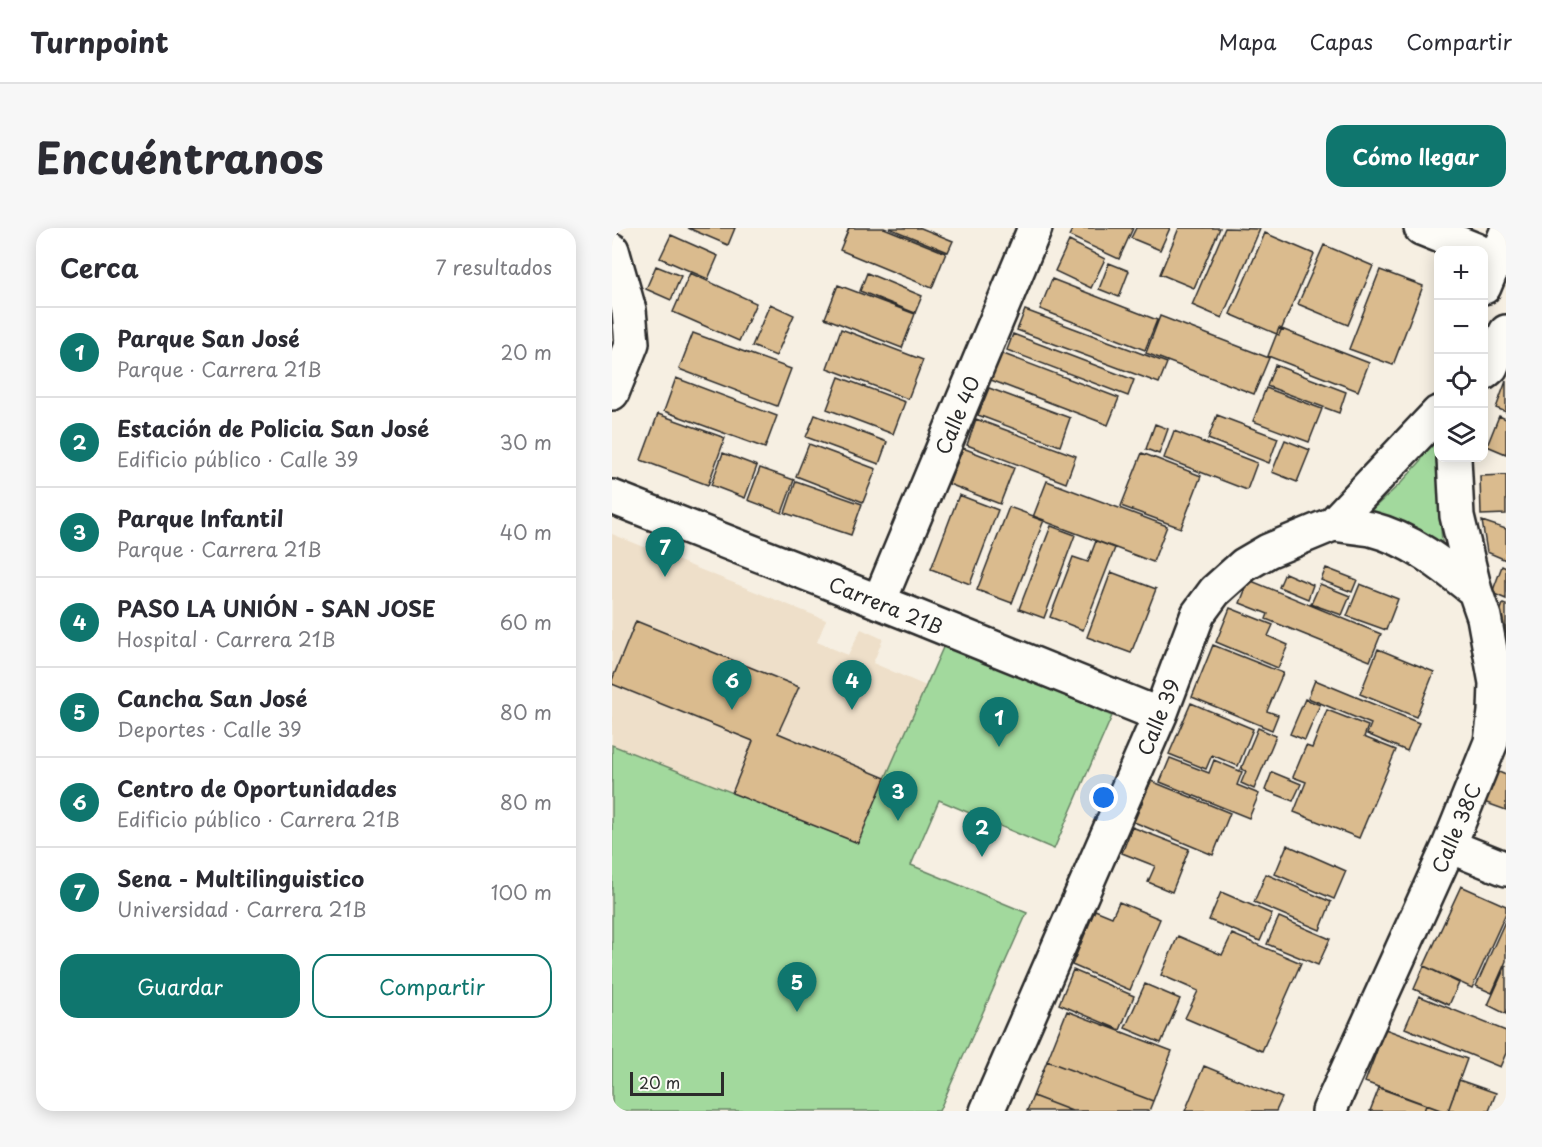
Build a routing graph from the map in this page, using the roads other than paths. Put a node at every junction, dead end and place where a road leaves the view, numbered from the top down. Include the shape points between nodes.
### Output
1 (1035, 228) edge
2 (1421, 228) edge
3 (612, 250) edge
4 (1492, 258) edge
5 (1506, 332) edge
6 (1488, 370) edge
7 (612, 393) edge
8 (1434, 417) edge
9 (1454, 462) edge
10 (612, 497) edge
11 (1333, 524) junction
12 (1475, 591) junction
13 (879, 602) junction
14 (1160, 715) junction
15 (1449, 846) junction
16 (1506, 869) edge
17 (987, 1111) edge
18 (1329, 1111) edge

1 - 13 street, Calle 40
2 - 4 street
3 - 7 street via 629,310 632,343
5 - 6 street
8 - 11 street, Calle 39
9 - 12 street, Calle 38C via 1457,516
10 - 13 street, Carrera 21B
11 - 12 street via 1403,540 1438,561
11 - 14 street, Calle 39 via 1268,551 1244,565 1215,591 1198,614
12 - 15 street, Calle 38C via 1492,652 1495,712 1491,742
13 - 14 street, Carrera 21B
14 - 17 street, Calle 39
15 - 16 street
15 - 18 street, Calle 38C

